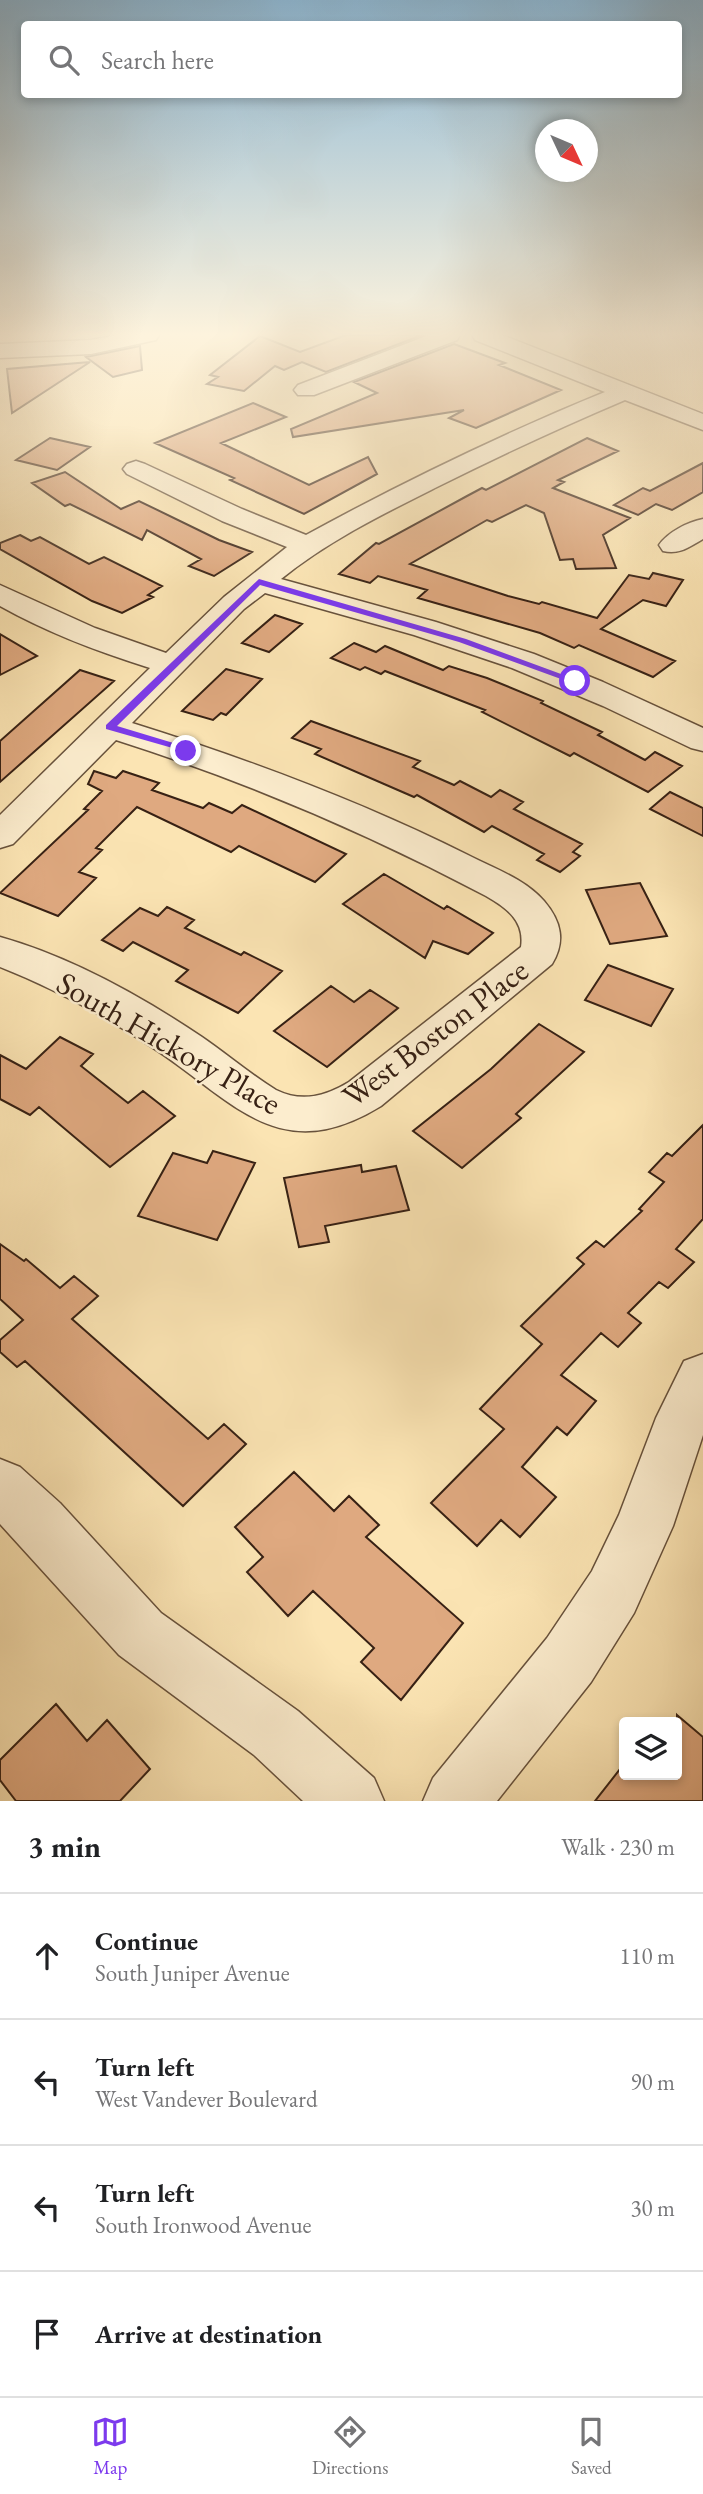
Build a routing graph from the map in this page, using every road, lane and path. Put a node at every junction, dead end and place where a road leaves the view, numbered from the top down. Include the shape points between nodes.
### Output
1 (560, 419) edge
2 (136, 469) dead end
3 (703, 527) edge
4 (308, 545) junction
5 (673, 545) dead end
6 (259, 582) junction
7 (0, 594) edge
8 (173, 664) junction
9 (110, 727) junction
10 (703, 741) edge
11 (1, 833) edge
12 (0, 951) edge
13 (301, 1115) joint
14 (703, 1378) edge
15 (0, 1486) edge
16 (351, 1801) edge
17 (456, 1801) edge

1 - 4 street via 382,504
2 - 4 street
3 - 5 street
4 - 6 street
6 - 8 street
6 - 10 street via 522,661
7 - 8 street via 80,635
8 - 9 street
9 - 11 street
9 - 13 street, West Boston Place via 253,774 377,824 516,897 531,911 543,933 538,954 349,1104
12 - 13 street, South Hickory Place via 122,1010 184,1047 264,1105
14 - 17 street via 613,1592 569,1660
15 - 16 street via 40,1522 140,1634 276,1733

